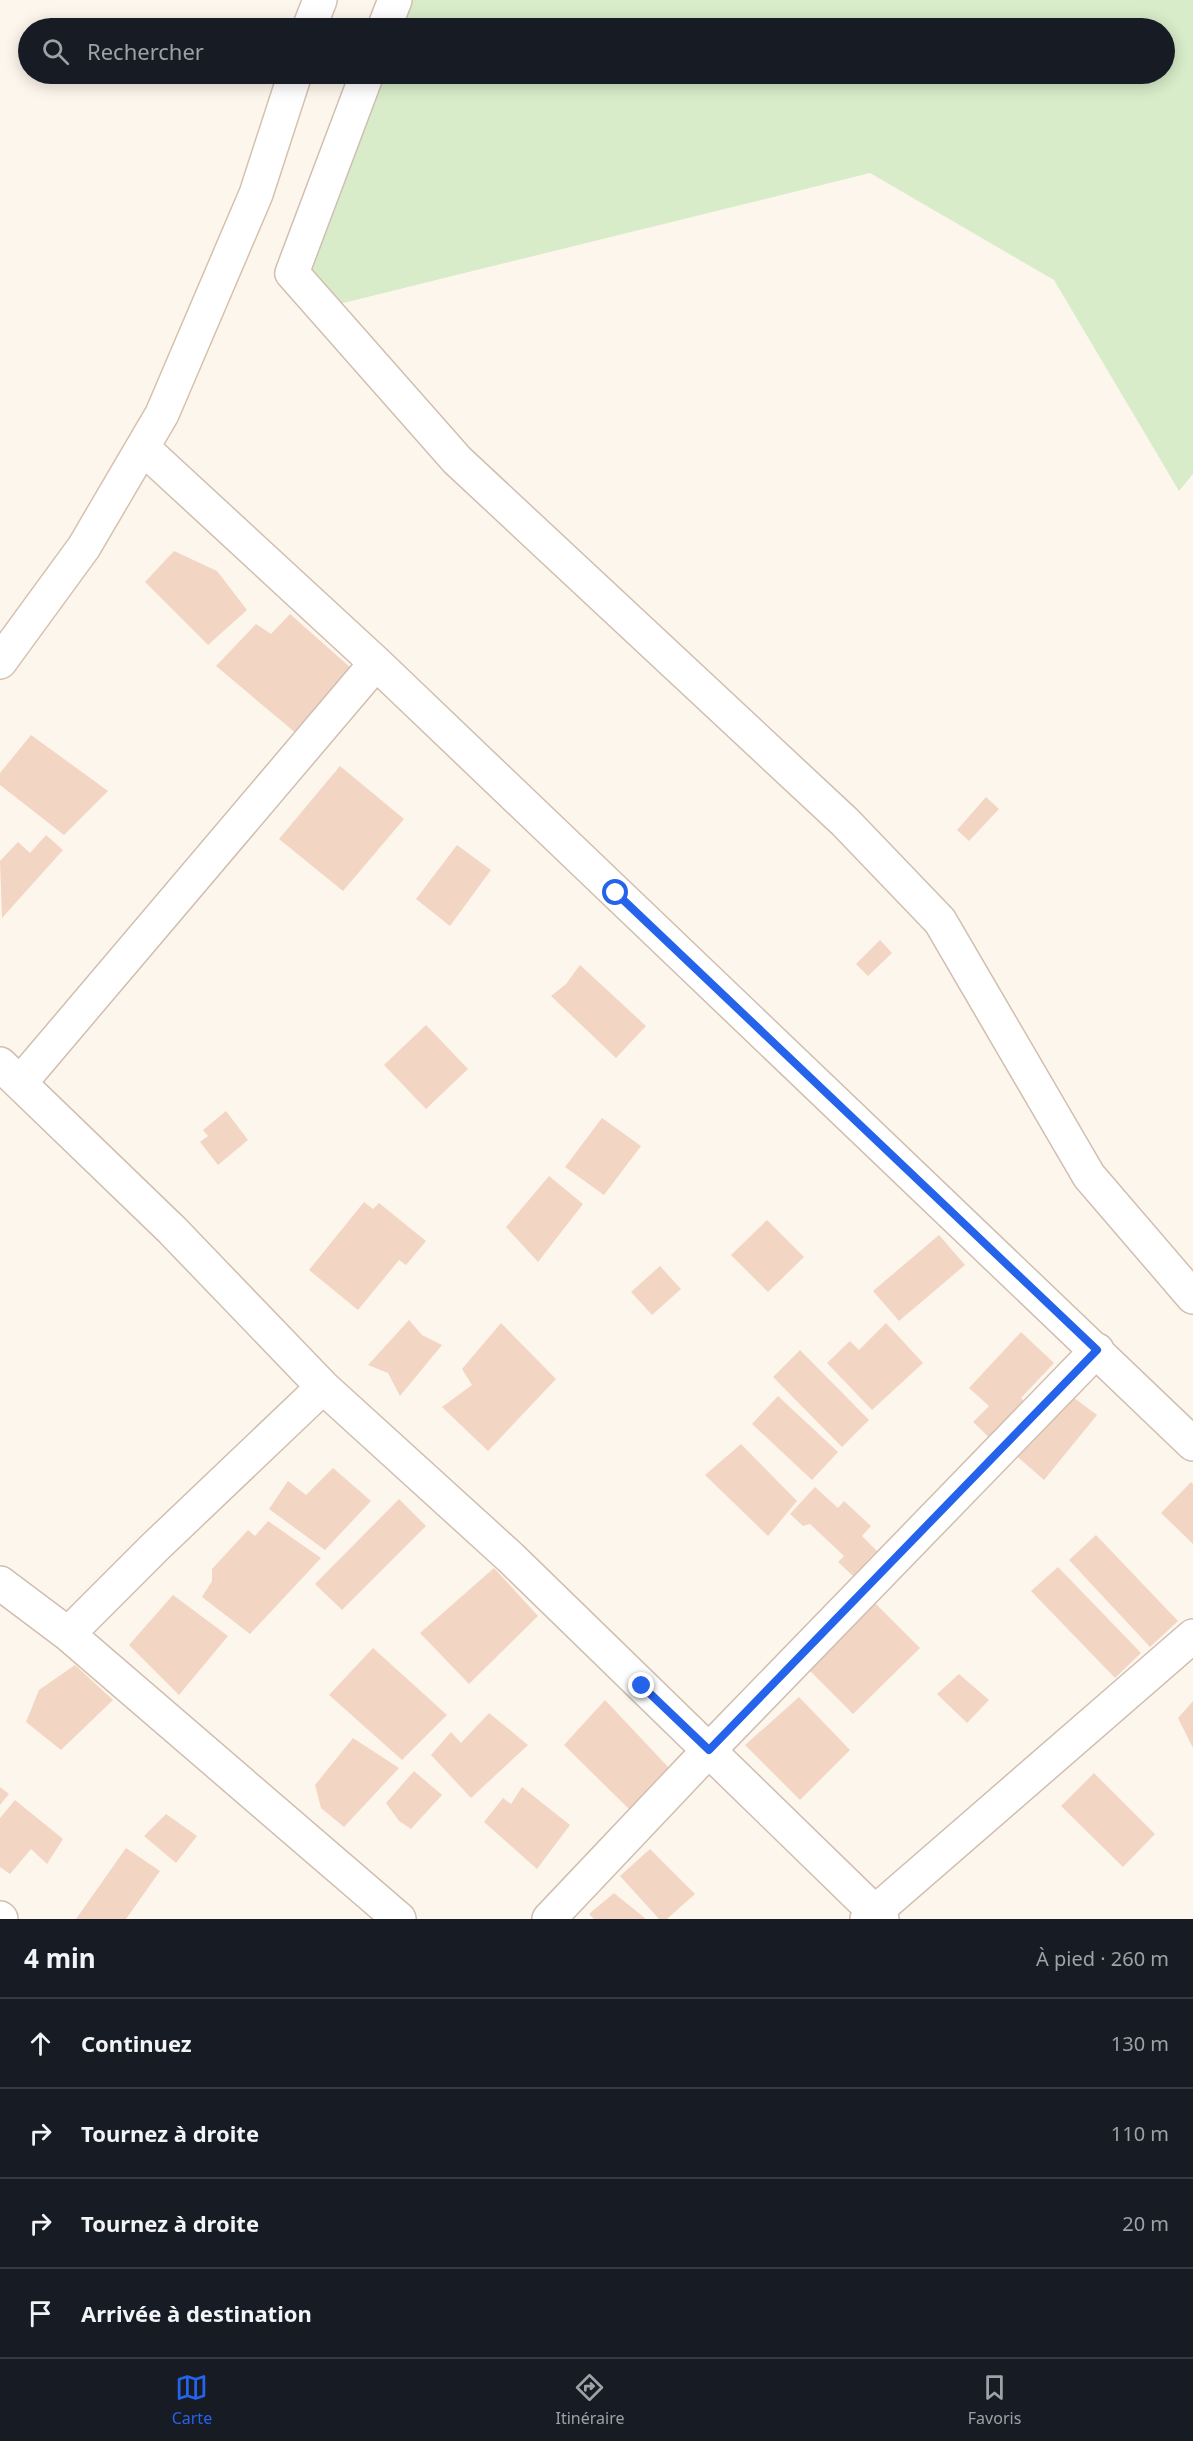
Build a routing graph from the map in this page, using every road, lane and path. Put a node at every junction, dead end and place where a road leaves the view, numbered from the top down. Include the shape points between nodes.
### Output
1 (320, 0) edge
2 (395, 0) edge
3 (313, 18) edge
4 (388, 18) edge
5 (292, 84) edge
6 (363, 84) edge
7 (143, 448) junction
8 (0, 662) edge
9 (376, 663) junction
10 (10, 1074) edge
11 (1193, 1297) edge
12 (1097, 1350) junction
13 (323, 1387) junction
14 (1193, 1444) edge
15 (0, 1583) edge
16 (68, 1634) junction
17 (1193, 1636) edge
18 (709, 1750) junction
19 (874, 1916) edge
20 (399, 1919) edge
21 (549, 1919) edge

1 - 3 street
2 - 4 street
5 - 7 street via 256,194 162,414
6 - 11 street via 292,273 457,460 845,822 940,921 1089,1176
7 - 8 street via 84,547
7 - 9 street
9 - 10 street
9 - 12 street
10 - 13 street via 172,1230
12 - 14 street
12 - 18 street
13 - 16 street
13 - 18 street via 510,1557
15 - 16 street
16 - 20 street
17 - 19 street
18 - 19 street
18 - 21 street

